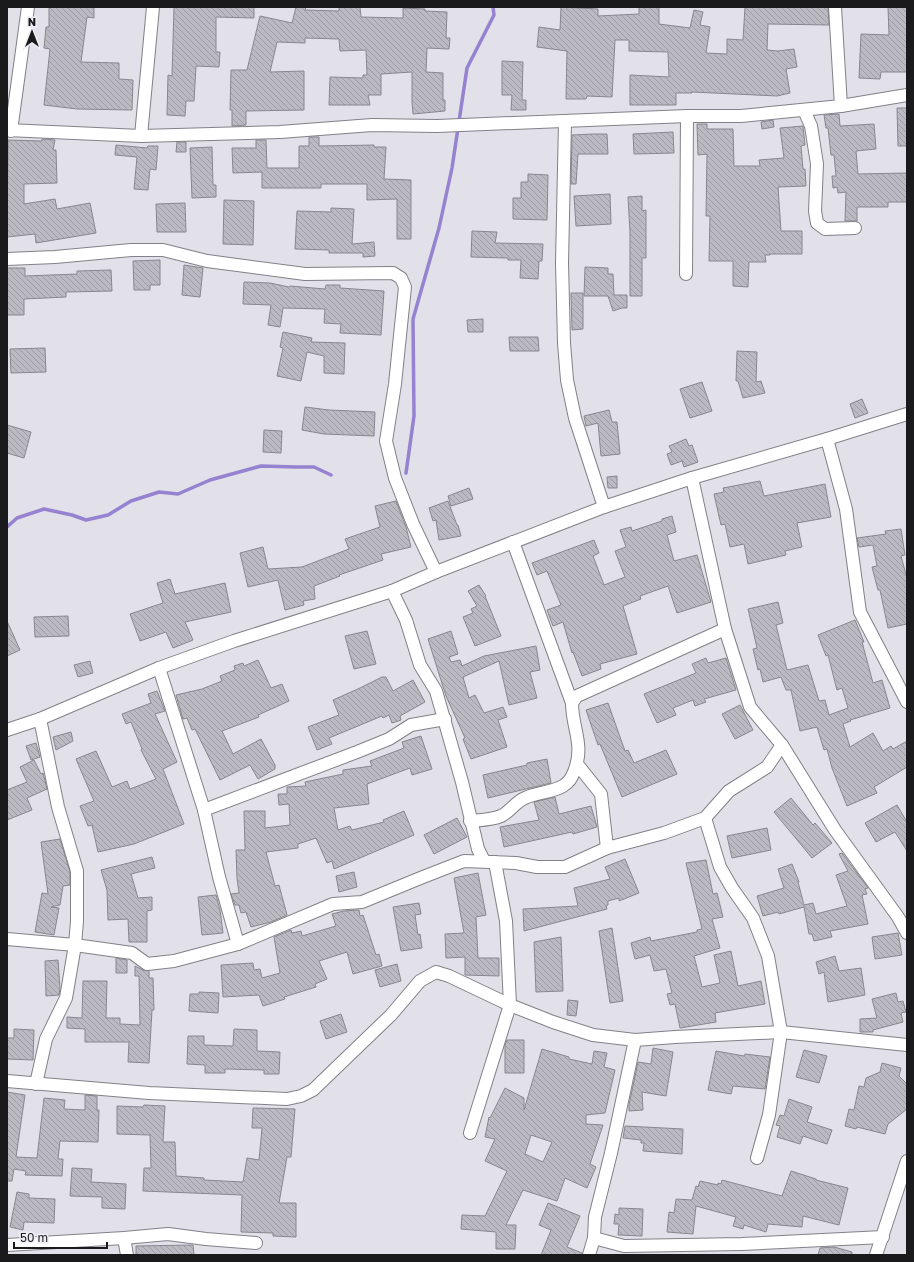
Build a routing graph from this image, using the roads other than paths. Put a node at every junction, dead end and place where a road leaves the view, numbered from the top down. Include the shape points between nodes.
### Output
1 (28, 7) edge
2 (153, 7) edge
3 (835, 7) edge
4 (907, 95) edge
5 (840, 106) junction
6 (804, 110) junction
7 (687, 116) junction
8 (565, 121) junction
9 (9, 131) edge
10 (141, 136) junction
11 (855, 228) dead end
12 (7, 259) edge
13 (686, 274) dead end
14 (907, 414) edge
15 (827, 439) junction
16 (692, 478) junction
17 (604, 507) junction
18 (514, 542) junction
19 (436, 572) junction
20 (392, 591) junction
21 (725, 629) junction
22 (159, 668) junction
23 (907, 702) edge
24 (572, 703) junction
25 (40, 719) junction
26 (445, 719) junction
27 (7, 730) edge
28 (782, 745) junction
29 (578, 764) junction
30 (204, 810) junction
31 (705, 818) junction
32 (470, 821) junction
33 (607, 848) junction
34 (478, 849) junction
35 (464, 861) junction
36 (490, 862) junction
37 (907, 933) edge
38 (7, 939) edge
39 (238, 944) junction
40 (75, 945) junction
41 (510, 1005) junction
42 (781, 1032) junction
43 (635, 1040) junction
44 (907, 1045) edge
45 (7, 1081) edge
46 (36, 1084) junction
47 (470, 1133) dead end
48 (756, 1158) dead end
49 (906, 1167) edge
50 (883, 1237) junction
51 (124, 1238) junction
52 (594, 1238) junction
53 (256, 1243) dead end
54 (7, 1245) edge
55 (127, 1255) edge
56 (589, 1255) edge
57 (876, 1255) edge

1 - 9 street
2 - 10 street
3 - 5 street
4 - 5 street
5 - 6 street
6 - 7 street via 741,116
6 - 11 street via 812,126 817,164 817,224 825,229
7 - 8 street
7 - 13 street
8 - 10 street via 437,126 372,125 280,132
8 - 17 street via 562,263 567,380 575,418
9 - 10 street
12 - 19 street via 163,250 207,261 305,274 394,273 402,278 405,287 386,441 395,478
14 - 15 street
15 - 16 street
15 - 23 street via 846,509 860,612
16 - 17 street
16 - 21 street
17 - 18 street
18 - 19 street
18 - 24 street
19 - 20 street
20 - 22 street via 234,641
20 - 26 street via 406,620 420,665 436,691
21 - 24 street via 577,696
21 - 28 street via 750,707
22 - 25 street
22 - 30 street
24 - 29 street via 578,738
25 - 27 street
25 - 40 street via 58,807 77,871
26 - 30 street via 411,725 389,739
26 - 32 street
28 - 31 street via 767,767 729,791
28 - 37 street via 835,830
29 - 32 street via 570,781 562,786 518,801 501,816
29 - 33 street via 601,794
30 - 39 street via 218,877
31 - 33 street via 664,833
31 - 42 street via 720,867 753,918 768,956
32 - 34 street
33 - 36 street via 565,867
34 - 35 street
34 - 36 street
35 - 36 street
35 - 39 street via 362,902 333,904
36 - 41 street via 506,921
38 - 40 street
39 - 40 street via 174,961 147,964 132,953
40 - 46 street via 66,998 46,1039
41 - 43 street via 593,1035
41 - 46 street via 436,972 420,981 391,1016 313,1090 287,1099 149,1094
41 - 47 street
42 - 43 street
42 - 44 street
42 - 48 street via 769,1115
43 - 52 street via 595,1217
45 - 46 street
49 - 50 street
50 - 52 street via 742,1244 624,1246
50 - 57 street
51 - 53 street via 168,1234
51 - 54 street
51 - 55 street
52 - 56 street

